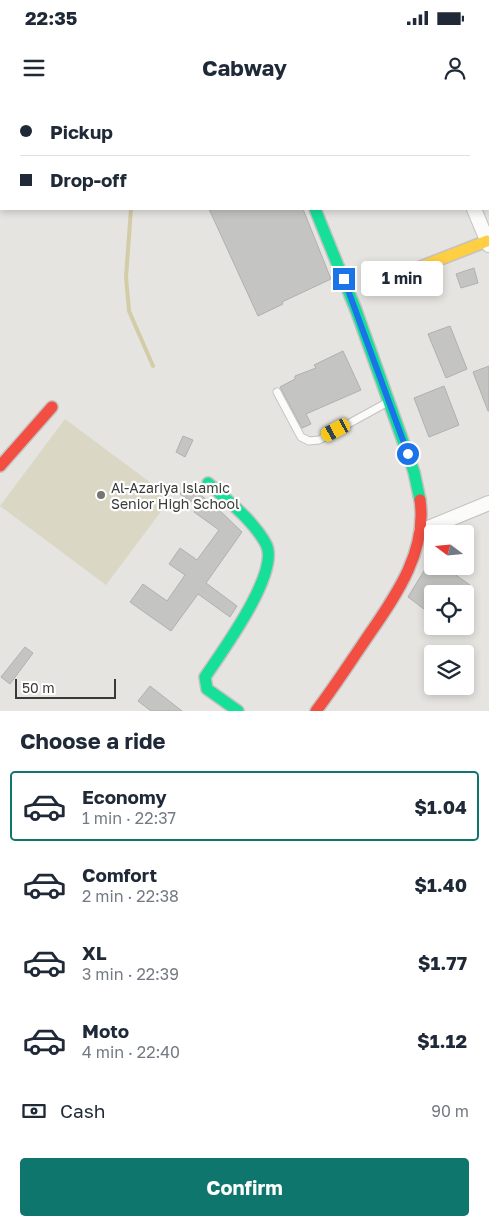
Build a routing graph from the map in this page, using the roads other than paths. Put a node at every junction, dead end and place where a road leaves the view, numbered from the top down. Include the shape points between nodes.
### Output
1 (315, 210) edge
2 (474, 210) edge
3 (488, 243) edge
4 (410, 272) dead end
5 (277, 392) dead end
6 (389, 402) junction
7 (52, 408) dead end
8 (0, 466) edge
9 (208, 483) dead end
10 (489, 503) edge
11 (421, 531) junction
12 (238, 711) edge
13 (316, 711) edge

1 - 6 street
2 - 3 street
3 - 4 street
5 - 6 lane via 301,437 309,441 319,440
6 - 11 street via 420,494
7 - 8 street
9 - 12 street via 249,521 270,554 254,602 205,677 207,688
10 - 11 street
11 - 13 street via 399,588

